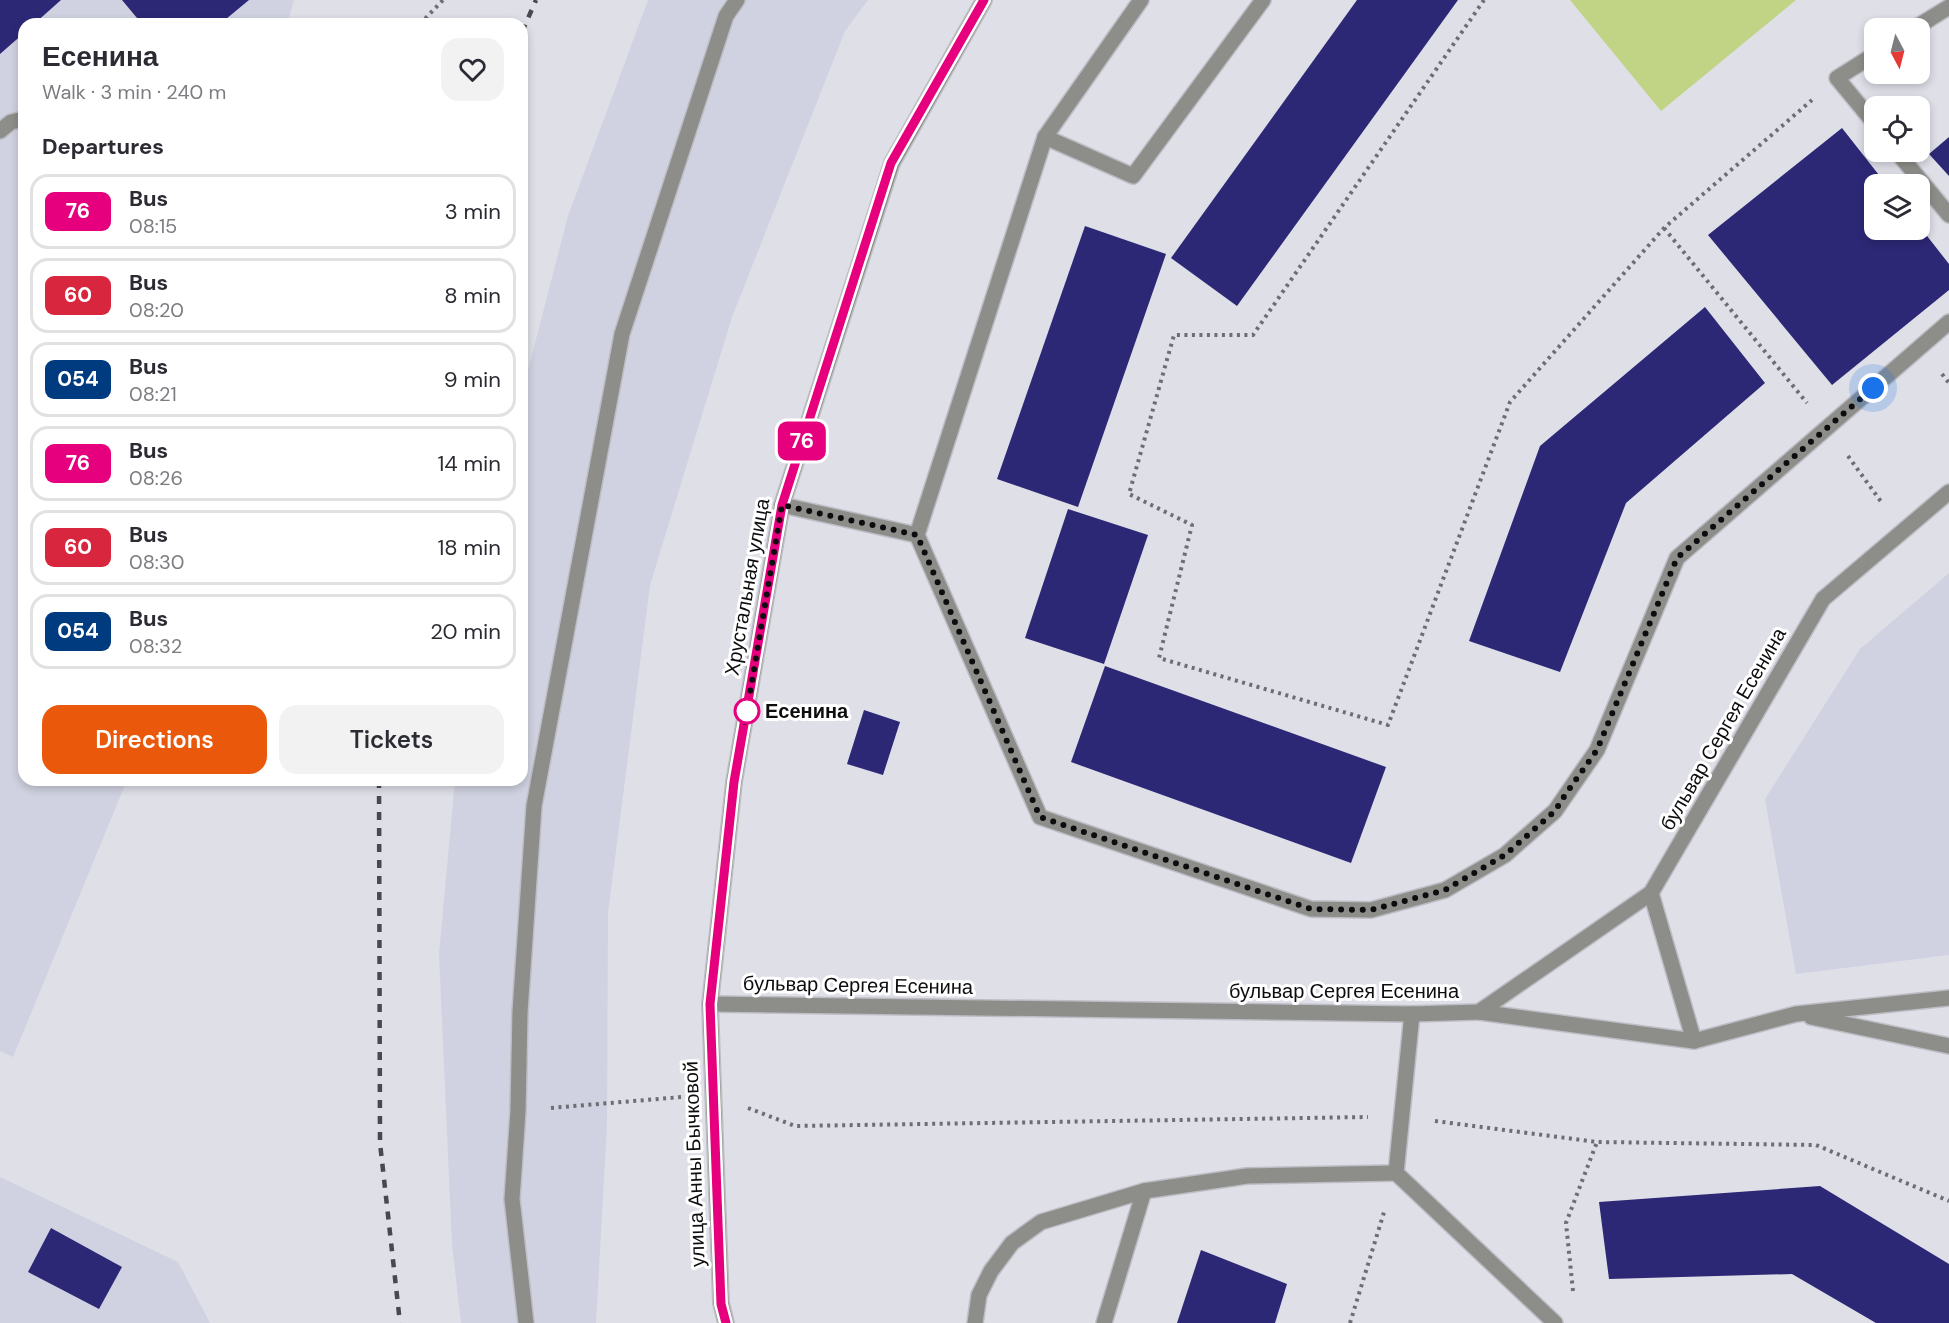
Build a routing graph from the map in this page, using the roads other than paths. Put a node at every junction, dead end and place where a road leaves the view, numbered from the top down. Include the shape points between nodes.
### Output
1 (737, 0) edge
2 (984, 0) edge
3 (1141, 0) edge
4 (1263, 0) edge
5 (1949, 7) edge
6 (1930, 19) edge
7 (1864, 61) edge
8 (1864, 110) edge
9 (18, 120) edge
10 (0, 131) edge
11 (1045, 137) junction
12 (1905, 162) edge
13 (1949, 215) edge
14 (1949, 322) edge
15 (1949, 492) edge
16 (782, 505) junction
17 (917, 535) junction
18 (1651, 893) junction
19 (1949, 998) edge
20 (710, 1004) junction
21 (1479, 1012) junction
22 (1412, 1014) junction
23 (1796, 1014) junction
24 (1694, 1041) junction
25 (1949, 1046) edge
26 (1396, 1173) junction
27 (1144, 1191) junction
28 (526, 1323) edge
29 (726, 1323) edge
30 (975, 1323) edge
31 (1104, 1323) edge
32 (1555, 1323) edge

1 - 28 street via 726,16 622,334 534,806 512,1200
2 - 16 street, Хрустальная улица via 891,163
3 - 11 street
4 - 11 street via 1133,176
5 - 6 street
7 - 8 street via 1838,78
9 - 10 street
11 - 17 street
12 - 13 street
14 - 17 street via 1677,558 1597,750 1555,811 1505,855 1445,890 1371,910 1311,909 1040,817
15 - 18 street, бульвар Сергея Есенина via 1823,599
16 - 17 street
16 - 20 street, Хрустальная улица via 734,782
18 - 21 street, бульвар Сергея Есенина
18 - 24 street
19 - 23 street
20 - 22 street, бульвар Сергея Есенина
20 - 29 street, улица Анны Бычковой via 721,1304
21 - 22 street, бульвар Сергея Есенина
21 - 24 street
22 - 26 street
23 - 24 street
23 - 25 street
26 - 27 street via 1247,1176
26 - 32 street
27 - 30 street via 1041,1222 1012,1243 979,1295
27 - 31 street

